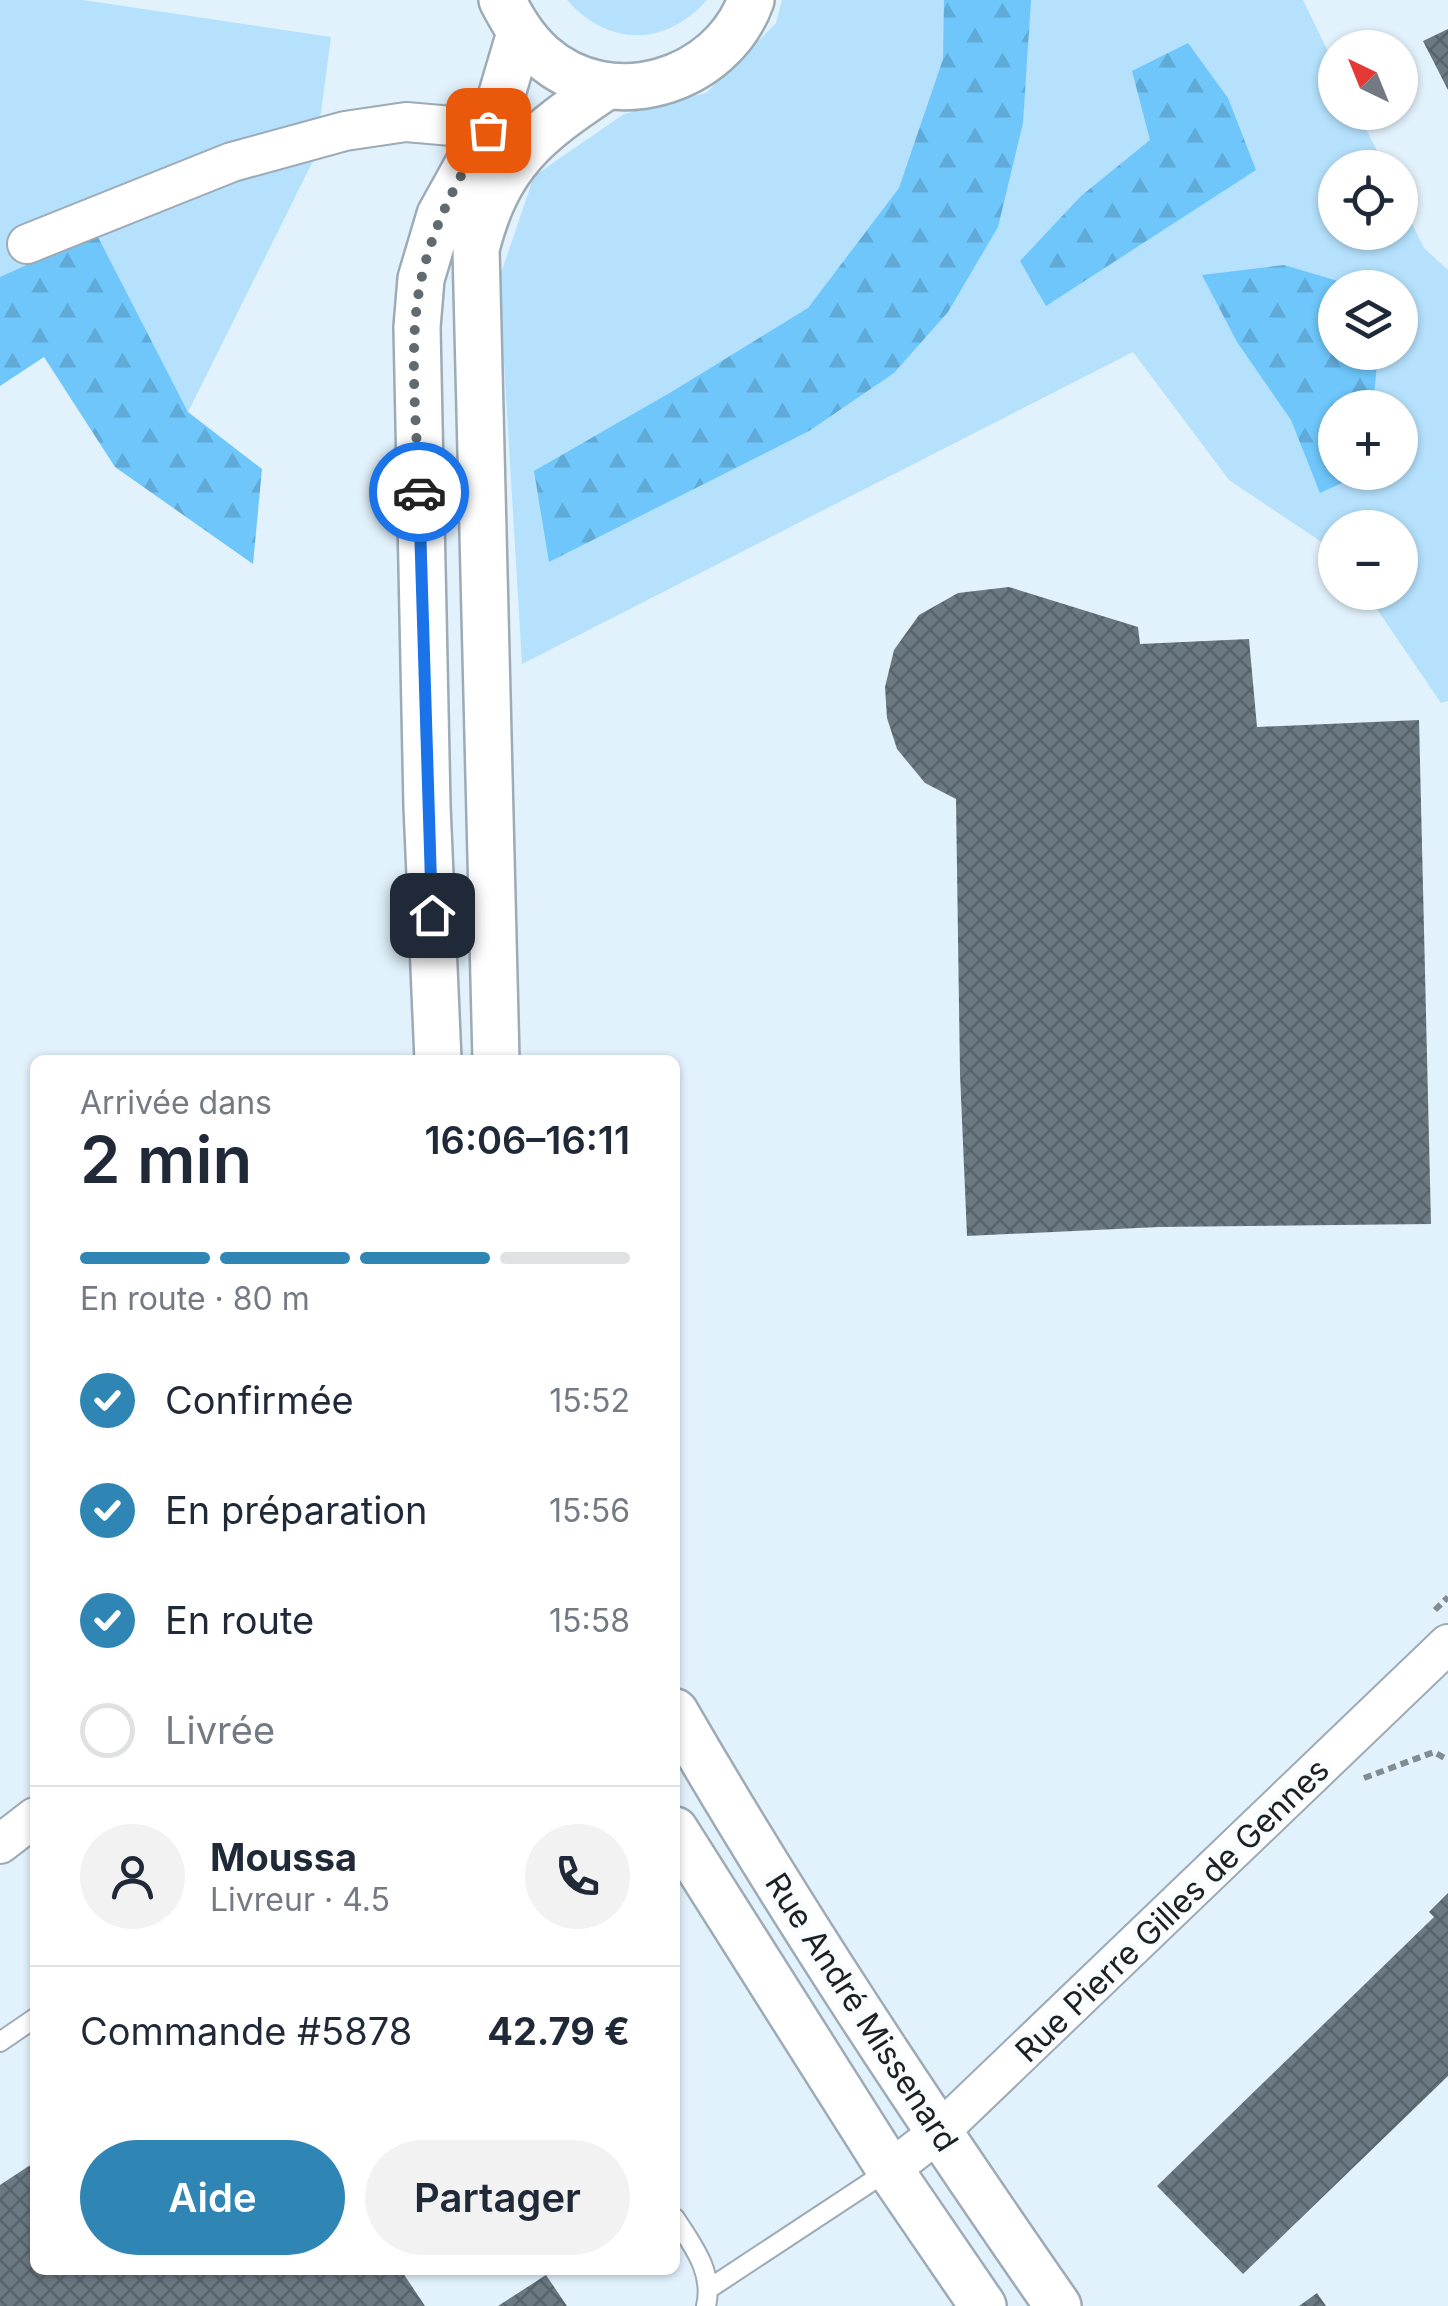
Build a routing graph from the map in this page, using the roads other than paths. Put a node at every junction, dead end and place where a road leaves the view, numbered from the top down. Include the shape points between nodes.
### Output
1 (752, 0) edge
2 (511, 16) edge
3 (606, 86) junction
4 (488, 130) junction
5 (27, 244) dead end
6 (477, 370) junction
7 (416, 372) junction
8 (438, 1055) edge
9 (496, 1055) edge
10 (1445, 1655) edge
11 (680, 1721) edge
12 (30, 1821) edge
13 (680, 1838) edge
14 (0, 1844) edge
15 (30, 2021) edge
16 (0, 2042) edge
17 (938, 2133) junction
18 (890, 2170) junction
19 (680, 2226) edge
20 (708, 2297) edge
21 (982, 2306) edge
22 (1058, 2306) edge

1 - 3 street via 720,51 686,74 647,86
2 - 3 street via 544,58
2 - 4 street via 504,97
3 - 6 street via 552,122 514,160 486,208 476,249
4 - 5 street via 406,122 344,131 232,162
4 - 7 street via 440,215 421,279
6 - 7 street
6 - 9 street
7 - 8 street
10 - 17 street, Rue Pierre Gilles de Gennes
11 - 17 street, Rue André Missenard
12 - 14 street
13 - 18 street, Rue André Missenard
15 - 16 lane
17 - 18 street, Rue Pierre Gilles de Gennes
17 - 22 street, Rue André Missenard
18 - 20 lane
18 - 21 street, Rue André Missenard
19 - 20 lane via 698,2253

